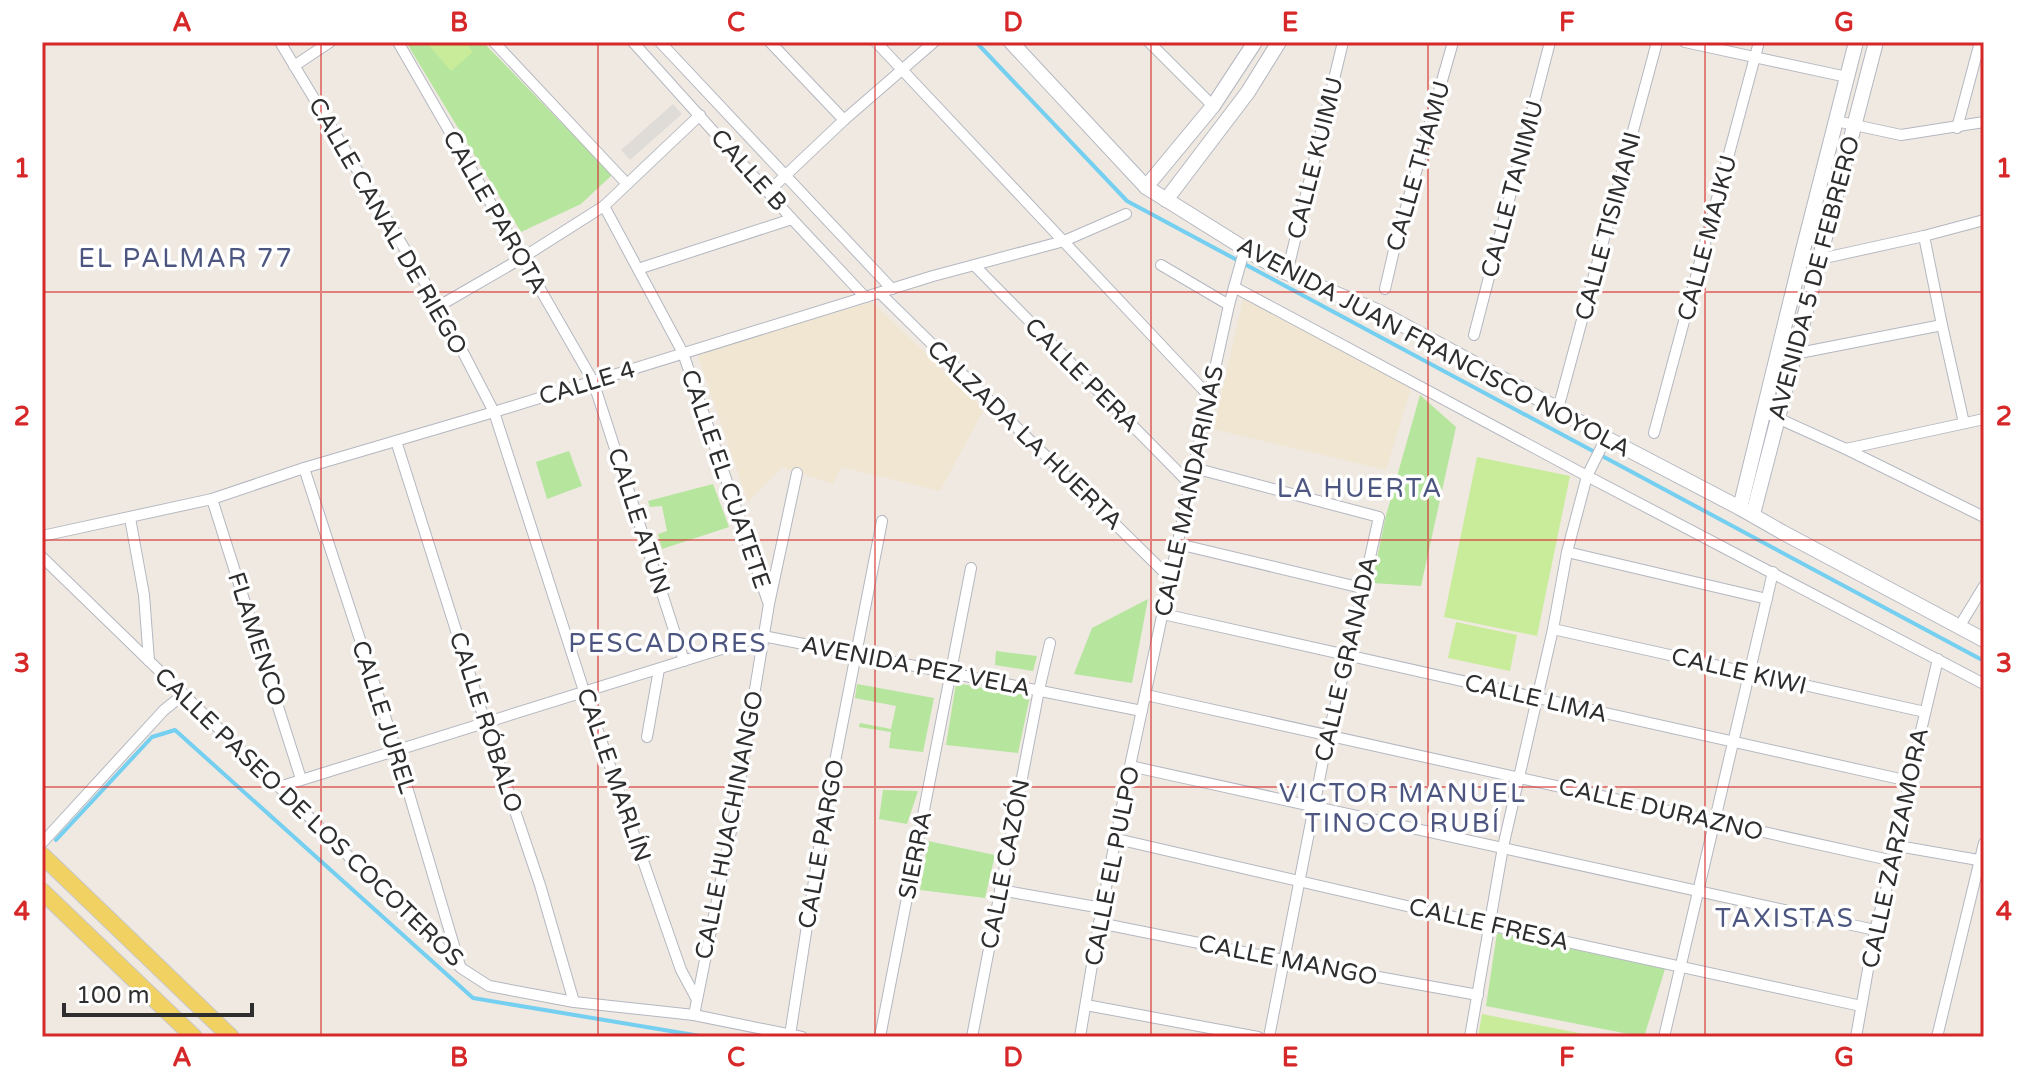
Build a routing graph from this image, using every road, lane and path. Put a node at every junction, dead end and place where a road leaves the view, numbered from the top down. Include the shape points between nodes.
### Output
1 (280, 42) edge
2 (330, 42) edge
3 (398, 42) edge
4 (494, 42) edge
5 (633, 42) edge
6 (660, 42) edge
7 (770, 42) edge
8 (876, 42) edge
9 (934, 42) edge
10 (1011, 42) edge
11 (1149, 42) edge
12 (1279, 42) edge
13 (1343, 42) edge
14 (1453, 42) edge
15 (1550, 42) edge
16 (1657, 42) edge
17 (1685, 42) edge
18 (1759, 42) edge
19 (1856, 42) edge
20 (1876, 42) edge
21 (1980, 42) edge
22 (1254, 45) edge
23 (1271, 58) junction
24 (1755, 58) junction
25 (294, 66) junction
26 (902, 70) junction
27 (1847, 77) junction
28 (1213, 106) junction
29 (700, 115) junction
30 (844, 120) junction
31 (1836, 121) junction
32 (1984, 122) edge
33 (1854, 125) junction
34 (1957, 128) junction
35 (784, 176) junction
36 (627, 184) junction
37 (1146, 187) junction
38 (769, 191) junction
39 (1166, 200) junction
40 (604, 206) junction
41 (1126, 214) dead end
42 (792, 219) junction
43 (1984, 220) edge
44 (1924, 236) junction
45 (1064, 241) junction
46 (1244, 253) junction
47 (1802, 254) junction
48 (522, 258) junction
49 (1820, 259) junction
50 (1161, 265) dead end
51 (975, 266) junction
52 (638, 269) junction
53 (1287, 273) junction
54 (1236, 282) junction
55 (892, 289) junction
56 (1385, 289) dead end
57 (880, 293) junction
58 (865, 297) junction
59 (1229, 305) junction
60 (439, 306) junction
61 (1942, 325) junction
62 (1474, 335) dead end
63 (683, 353) junction
64 (1794, 354) junction
65 (593, 381) junction
66 (1209, 396) junction
67 (1558, 409) junction
68 (494, 412) junction
69 (1771, 415) junction
70 (1984, 419) edge
71 (1964, 423) junction
72 (1654, 433) dead end
73 (396, 441) junction
74 (1603, 443) junction
75 (1846, 449) junction
76 (304, 468) junction
77 (1194, 468) junction
78 (1589, 471) junction
79 (797, 473) dead end
80 (1190, 484) junction
81 (212, 499) junction
82 (1747, 511) junction
83 (1984, 516) edge
84 (130, 518) junction
85 (882, 521) dead end
86 (42, 536) edge
87 (1178, 544) junction
88 (1567, 552) junction
89 (42, 557) edge
90 (971, 568) dead end
91 (1773, 572) junction
92 (1170, 578) junction
93 (1984, 586) edge
94 (1362, 588) junction
95 (1767, 599) junction
96 (769, 604) junction
97 (1163, 614) junction
98 (1959, 627) junction
99 (1553, 629) junction
100 (763, 636) junction
101 (1984, 640) edge
102 (1050, 643) dead end
103 (857, 655) junction
104 (1348, 656) junction
105 (1938, 659) junction
106 (149, 661) junction
107 (684, 661) junction
108 (659, 669) junction
109 (950, 673) junction
110 (1749, 673) junction
111 (1984, 684) edge
112 (1039, 690) junction
113 (584, 691) junction
114 (184, 694) junction
115 (1146, 695) junction
116 (1536, 698) junction
117 (1142, 711) junction
118 (1925, 712) junction
119 (485, 722) junction
120 (1328, 735) junction
121 (647, 737) dead end
122 (1734, 742) junction
123 (396, 750) junction
124 (1130, 766) junction
125 (1520, 777) junction
126 (301, 779) junction
127 (1909, 781) junction
128 (279, 787) junction
129 (1314, 806) junction
130 (1716, 821) junction
131 (1117, 839) junction
132 (42, 843) edge
133 (1984, 843) edge
134 (1898, 846) junction
135 (1503, 847) junction
136 (42, 855) edge
137 (1982, 860) edge
138 (1894, 861) junction
139 (1300, 880) junction
140 (1000, 890) junction
141 (1698, 891) junction
142 (43, 896) edge
143 (1102, 908) junction
144 (1099, 923) junction
145 (1489, 925) junction
146 (1875, 930) junction
147 (1284, 960) junction
148 (1681, 965) junction
149 (461, 968) junction
150 (1478, 995) junction
151 (696, 998) junction
152 (574, 1002) junction
153 (1086, 1005) junction
154 (1861, 1006) junction
155 (694, 1015) junction
156 (790, 1035) junction
157 (194, 1037) edge
158 (231, 1037) edge
159 (802, 1037) edge
160 (880, 1037) edge
161 (972, 1037) edge
162 (1080, 1037) edge
163 (1258, 1037) edge
164 (1269, 1037) edge
165 (1470, 1037) edge
166 (1664, 1037) edge
167 (1856, 1037) edge
168 (1937, 1037) edge

1 - 25 street, CALLE CANAL DE RIEGO
2 - 25 street
3 - 48 street, CALLE PAROTA
4 - 36 street
5 - 29 street, CALLE B
6 - 35 street
7 - 30 street
8 - 26 street
9 - 26 street
10 - 37 street, AVENIDA JUAN FRANCISCO NOYOLA
11 - 28 street
12 - 23 street
13 - 53 street, CALLE KUIMU
14 - 56 street, CALLE THAMU
15 - 62 street, CALLE TANIMU
16 - 67 street, CALLE TISIMANI
17 - 24 street
18 - 24 street, CALLE MAJKU
19 - 27 street, AVENIDA 5 DE FEBRERO
20 - 33 street, AVENIDA 5 DE FEBRERO
21 - 34 street
22 - 23 street
22 - 28 street
23 - 39 street
24 - 27 street
24 - 72 street, CALLE MAJKU
25 - 60 street, CALLE CANAL DE RIEGO
26 - 30 street
26 - 45 street
27 - 31 street, AVENIDA 5 DE FEBRERO
28 - 37 street
29 - 36 street
29 - 38 street, CALLE B
30 - 35 street
31 - 33 street
31 - 47 street, AVENIDA 5 DE FEBRERO
32 - 34 street
33 - 34 street via 1901,135
33 - 49 street, AVENIDA 5 DE FEBRERO
35 - 38 street
35 - 55 street
36 - 40 street
37 - 39 street, AVENIDA JUAN FRANCISCO NOYOLA
38 - 42 street, CALLE B
39 - 46 street, AVENIDA JUAN FRANCISCO NOYOLA
40 - 48 street
40 - 52 street, CALLE EL CUATETE
41 - 45 street, CALLE 4
42 - 52 street
42 - 58 street, CALLE B
43 - 44 street
44 - 49 street
44 - 61 street
45 - 51 street, CALLE 4
45 - 66 street
46 - 53 street, AVENIDA JUAN FRANCISCO NOYOLA
46 - 54 street, CALLE MANDARINAS
47 - 49 street
47 - 69 street, AVENIDA 5 DE FEBRERO
48 - 60 street
48 - 65 street, CALLE PAROTA
49 - 64 street, AVENIDA 5 DE FEBRERO
50 - 59 street
51 - 55 street, CALLE 4
51 - 80 street, CALLE PERA
52 - 63 street, CALLE EL CUATETE
53 - 67 street, AVENIDA JUAN FRANCISCO NOYOLA via 1379,312
54 - 59 street, CALLE MANDARINAS
54 - 78 street
55 - 57 street, CALLE 4
57 - 58 street, CALLE 4
57 - 92 street, CALZADA LA HUERTA
58 - 63 street, CALLE 4
59 - 66 street, CALLE MANDARINAS
60 - 68 street, CALLE CANAL DE RIEGO
61 - 64 street
61 - 71 street
63 - 65 street, CALLE 4
63 - 96 street, CALLE EL CUATETE
64 - 69 street, AVENIDA 5 DE FEBRERO
65 - 68 street, CALLE 4
65 - 107 street, CALLE ATÚN
66 - 77 street, CALLE MANDARINAS
67 - 74 street, AVENIDA JUAN FRANCISCO NOYOLA
68 - 73 street, CALLE 4
68 - 113 street, CALLE MARLÍN
69 - 75 street
69 - 82 street, AVENIDA 5 DE FEBRERO
70 - 71 street
71 - 75 street
73 - 76 street, CALLE 4
73 - 119 street, CALLE RÓBALO
74 - 78 street
74 - 82 street, AVENIDA JUAN FRANCISCO NOYOLA
75 - 83 street
76 - 81 street, CALLE 4
76 - 123 street, CALLE JUREL
77 - 80 street, CALLE MANDARINAS
77 - 94 street, CALLE GRANADA via 1379,517
78 - 88 street
78 - 91 street
79 - 96 street, CALLE HUACHINANGO
80 - 87 street, CALLE MANDARINAS
81 - 84 street, CALLE 4
81 - 126 street, FLAMENCO
82 - 98 street, AVENIDA JUAN FRANCISCO NOYOLA
84 - 86 street, CALLE 4
84 - 106 street
85 - 103 street, CALLE PARGO
87 - 92 street, CALLE MANDARINAS
87 - 94 street
88 - 95 street
88 - 99 street
89 - 106 street, CALLE PASEO DE LOS COCOTEROS
90 - 109 street, SIERRA
91 - 95 street
91 - 105 street
92 - 97 street, CALLE MANDARINAS
93 - 98 street
94 - 104 street, CALLE GRANADA
95 - 110 street
96 - 100 street, CALLE HUACHINANGO
97 - 104 street, CALLE LIMA
97 - 115 street, CALLE MANDARINAS
98 - 101 street, AVENIDA JUAN FRANCISCO NOYOLA
99 - 110 street, CALLE KIWI
99 - 116 street
100 - 103 street, AVENIDA PEZ VELA
100 - 107 street, AVENIDA PEZ VELA
100 - 151 street, CALLE HUACHINANGO via 735,811
102 - 112 street, CALLE CAZÓN
103 - 109 street, AVENIDA PEZ VELA
103 - 156 street, CALLE PARGO via 823,823
104 - 116 street, CALLE LIMA
104 - 120 street, CALLE GRANADA
105 - 111 street
105 - 118 street, CALLE ZARZAMORA
106 - 114 street, CALLE PASEO DE LOS COCOTEROS
107 - 108 street, AVENIDA PEZ VELA
108 - 113 street, AVENIDA PEZ VELA
108 - 121 street
109 - 112 street, AVENIDA PEZ VELA
109 - 160 street, SIERRA
110 - 118 street, CALLE KIWI
110 - 122 street
112 - 117 street, AVENIDA PEZ VELA
112 - 140 street, CALLE CAZÓN
113 - 119 street, AVENIDA PEZ VELA
113 - 151 street, CALLE MARLÍN via 681,970
114 - 128 street, CALLE PASEO DE LOS COCOTEROS
114 - 132 street
115 - 117 street, CALLE EL PULPO
115 - 120 street, CALLE DURAZNO
116 - 122 street, CALLE LIMA
116 - 125 street
117 - 124 street, CALLE EL PULPO
118 - 127 street, CALLE ZARZAMORA
119 - 123 street, AVENIDA PEZ VELA
119 - 152 street, CALLE RÓBALO
120 - 125 street, CALLE DURAZNO
120 - 129 street, CALLE GRANADA
122 - 127 street, CALLE LIMA
122 - 130 street
123 - 126 street, AVENIDA PEZ VELA
123 - 149 street, CALLE JUREL
124 - 129 street
124 - 131 street, CALLE EL PULPO
125 - 130 street, CALLE DURAZNO
125 - 135 street
126 - 128 street, AVENIDA PEZ VELA
127 - 134 street, CALLE ZARZAMORA
128 - 149 street, CALLE PASEO DE LOS COCOTEROS
129 - 135 street
129 - 139 street, CALLE GRANADA
130 - 138 street, CALLE DURAZNO
130 - 141 street
131 - 139 street, CALLE FRESA
131 - 143 street, CALLE EL PULPO
133 - 137 street
134 - 137 street
134 - 138 street, CALLE ZARZAMORA
135 - 141 street
135 - 145 street
136 - 158 main road
137 - 168 street
138 - 146 street, CALLE ZARZAMORA
139 - 145 street, CALLE FRESA
139 - 147 street, CALLE GRANADA
140 - 143 street
140 - 161 street, CALLE CAZÓN
141 - 146 street
141 - 148 street
142 - 157 main road
143 - 144 street, CALLE EL PULPO
144 - 147 street, CALLE MANGO
144 - 153 street, CALLE EL PULPO
145 - 148 street, CALLE FRESA
145 - 150 street
146 - 154 street, CALLE ZARZAMORA
147 - 150 street, CALLE MANGO
147 - 164 street, CALLE GRANADA
148 - 154 street, CALLE FRESA
148 - 166 street
149 - 152 street, CALLE PASEO DE LOS COCOTEROS via 489,986
150 - 165 street
151 - 155 street, CALLE HUACHINANGO
152 - 155 street, CALLE PASEO DE LOS COCOTEROS
153 - 162 street, CALLE EL PULPO
153 - 163 street
154 - 167 street, CALLE ZARZAMORA
155 - 156 street, CALLE PASEO DE LOS COCOTEROS
156 - 159 street, CALLE PASEO DE LOS COCOTEROS

